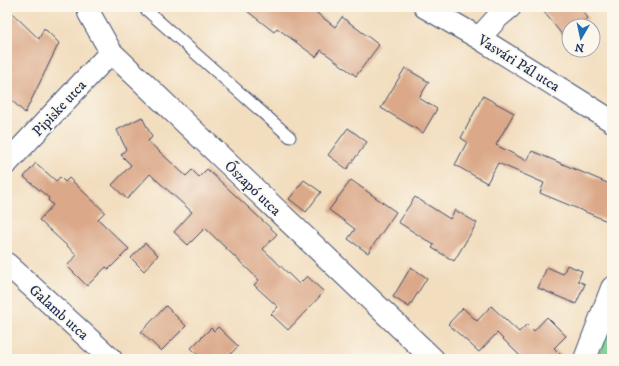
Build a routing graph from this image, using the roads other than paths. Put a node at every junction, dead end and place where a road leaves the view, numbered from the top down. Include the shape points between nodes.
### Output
1 (90, 7) edge
2 (143, 7) edge
3 (425, 7) edge
4 (510, 7) edge
5 (479, 38) junction
6 (111, 52) junction
7 (612, 121) edge
8 (290, 137) dead end
9 (7, 163) edge
10 (7, 264) edge
11 (612, 288) edge
12 (110, 359) edge
13 (433, 359) edge
14 (585, 359) edge

1 - 6 street, Őszapó utca via 89,13
2 - 8 lane
3 - 5 street, Vasvári Pál utca
4 - 5 street
5 - 7 street, Vasvári Pál utca
6 - 9 street, Pipiske utca
6 - 13 street, Őszapó utca
10 - 12 street, Galamb utca
11 - 14 street

